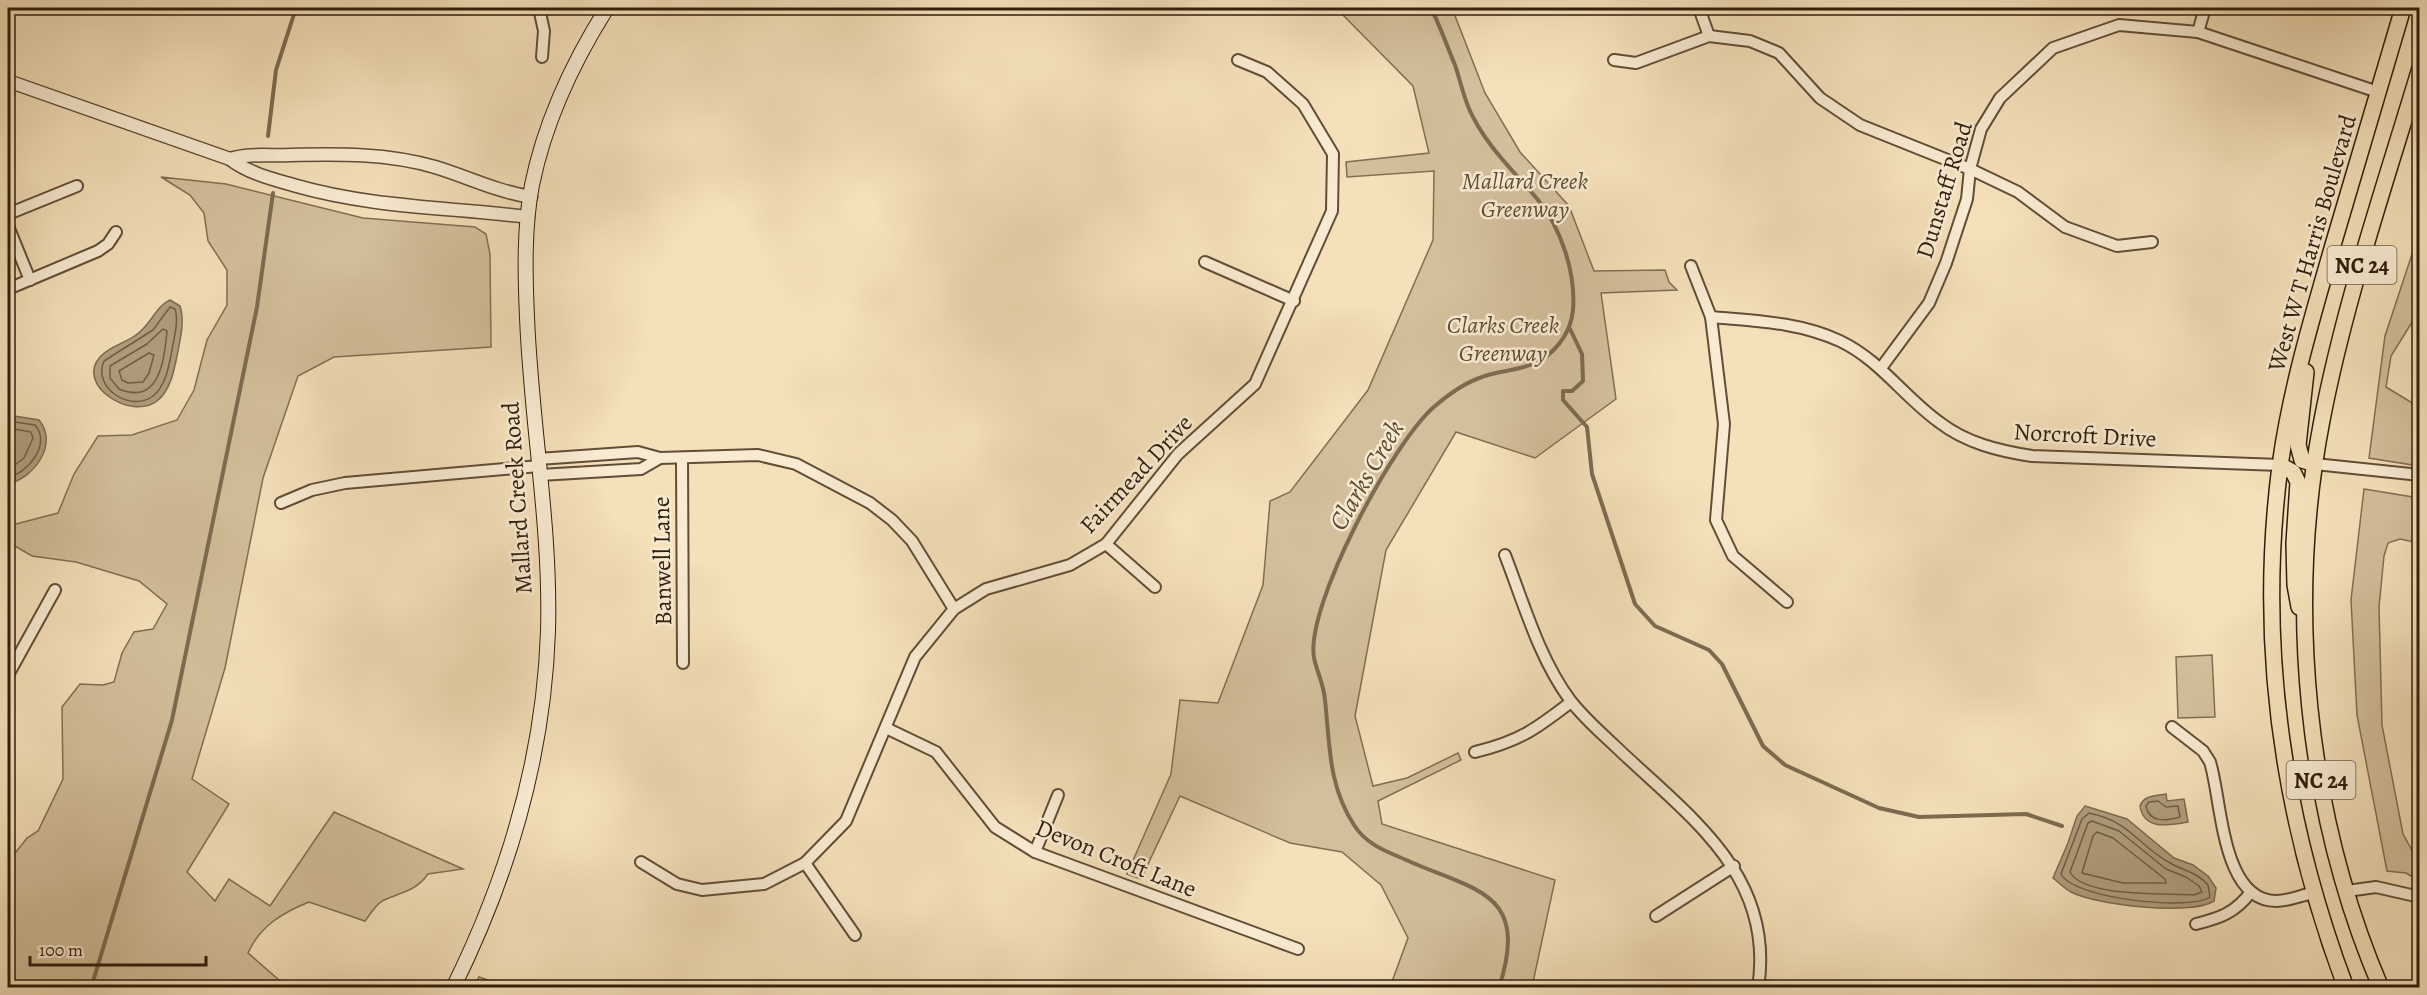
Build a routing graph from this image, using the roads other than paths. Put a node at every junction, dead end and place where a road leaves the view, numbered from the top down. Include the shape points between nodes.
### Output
1 (539, 8) edge
2 (607, 8) edge
3 (1699, 8) edge
4 (2205, 8) edge
5 (2403, 8) edge
6 (2198, 32) junction
7 (1709, 36) junction
8 (542, 57) dead end
9 (1238, 60) dead end
10 (1614, 60) dead end
11 (2420, 68) edge
12 (8, 81) edge
13 (2378, 92) junction
14 (231, 159) junction
15 (1970, 169) junction
16 (77, 186) dead end
17 (531, 197) junction
18 (8, 214) edge
19 (528, 217) junction
20 (8, 226) edge
21 (116, 232) dead end
22 (2152, 242) dead end
23 (1205, 262) dead end
24 (1691, 266) dead end
25 (30, 280) junction
26 (8, 289) edge
27 (1294, 302) junction
28 (1711, 317) junction
29 (2309, 330) junction
30 (1881, 368) junction
31 (660, 458) junction
32 (682, 458) junction
33 (2315, 464) junction
34 (2280, 465) junction
35 (539, 467) junction
36 (2420, 474) edge
37 (281, 503) dead end
38 (1106, 544) junction
39 (1505, 555) dead end
40 (1155, 587) dead end
41 (55, 590) dead end
42 (1787, 602) dead end
43 (954, 609) junction
44 (2306, 645) junction
45 (682, 663) dead end
46 (8, 675) edge
47 (1571, 702) junction
48 (886, 728) junction
49 (2171, 731) dead end
50 (1476, 752) dead end
51 (1058, 795) dead end
52 (1035, 852) junction
53 (641, 862) dead end
54 (805, 863) junction
55 (1734, 866) junction
56 (2348, 891) junction
57 (2251, 892) junction
58 (2313, 893) junction
59 (2420, 897) edge
60 (1656, 916) dead end
61 (2200, 926) dead end
62 (855, 935) dead end
63 (1298, 950) dead end
64 (1759, 986) edge
65 (453, 987) edge
66 (1775, 987) edge
67 (2346, 987) edge
68 (2381, 987) edge

1 - 8 street via 545,34
2 - 17 main road, Mallard Creek Road via 560,96 539,158
3 - 7 street
4 - 6 street
5 - 13 main road, West W T Harris Boulevard / NC 24
6 - 13 street, Dunstaff Road
6 - 15 street, Dunstaff Road via 2119,25 2053,48 2000,98 1981,129
7 - 10 street via 1636,63
7 - 15 street via 1750,41 1779,54 1820,98 1860,125
9 - 27 street, Fairmead Drive via 1267,72 1303,104 1333,154 1332,211
11 - 33 main road, NC 24 via 2348,311
12 - 14 street
13 - 29 main road, West W T Harris Boulevard / NC 24
14 - 17 street via 319,154 381,156 424,164 498,191
14 - 19 street via 247,170 274,179 363,202
15 - 22 street via 2018,192 2065,228 2117,246
15 - 30 street, Dunstaff Road via 1967,199 1929,303
16 - 18 street
17 - 19 main road, Mallard Creek Road
19 - 35 main road, Mallard Creek Road via 527,329
20 - 25 street
21 - 25 street via 98,251
23 - 27 street
24 - 28 street
25 - 26 street
27 - 38 street, Fairmead Drive via 1255,384 1178,454
28 - 30 street, Norcroft Drive via 1792,323 1842,342
28 - 42 street via 1724,424 1716,520 1733,556
29 - 33 main road via 2298,445 2302,460
29 - 34 main road, West W T Harris Boulevard / NC 24
30 - 34 street, Norcroft Drive via 1939,422 1997,450 2032,456
31 - 32 street
31 - 35 street via 638,452
31 - 35 street via 641,469
32 - 43 street via 758,455 796,464 823,476 892,520 912,541
32 - 45 street, Banwell Lane
33 - 36 street
33 - 44 main road, NC 24 via 2307,564
34 - 44 main road via 2293,472 2298,482 2295,585
34 - 58 main road, West W T Harris Boulevard / NC 24 via 2273,546 2273,660 2288,787
35 - 37 street via 345,483 312,490
35 - 65 main road, Mallard Creek Road via 548,630 538,728 528,783 503,868
38 - 40 street
38 - 43 street, Fairmead Drive via 1070,565 986,589
39 - 47 street via 1548,663
41 - 46 street
43 - 48 street, Fairmead Drive via 915,657
44 - 56 main road, NC 24 via 2322,786
47 - 50 street via 1515,741
47 - 55 street via 1706,833
48 - 52 street, Devon Croft Lane via 936,752 995,827
48 - 54 street, Fairmead Drive via 846,820
49 - 57 street via 2203,751 2210,762 2233,866 2241,883
51 - 52 street
52 - 63 street, Devon Croft Lane
53 - 54 street, Fairmead Drive via 677,884 702,890 764,884
54 - 62 street
55 - 60 street
55 - 64 street via 1756,915
56 - 59 street via 2376,887
56 - 68 main road, NC 24
57 - 58 street via 2277,902
57 - 61 street via 2237,909
58 - 67 main road, West W T Harris Boulevard / NC 24
64 - 66 street

